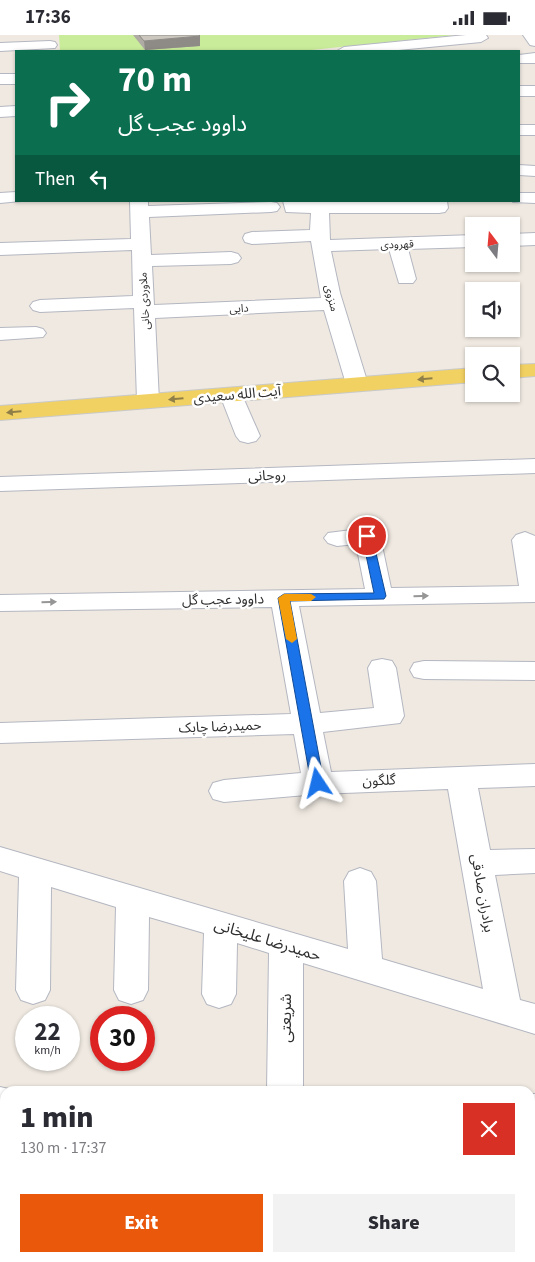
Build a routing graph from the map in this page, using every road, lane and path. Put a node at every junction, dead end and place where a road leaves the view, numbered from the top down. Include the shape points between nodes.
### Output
1 (481, 38) dead end
2 (50, 45) dead end
3 (0, 47) edge
4 (355, 50) edge
5 (535, 58) edge
6 (520, 59) edge
7 (0, 79) edge
8 (15, 79) edge
9 (520, 91) edge
10 (535, 91) edge
11 (15, 111) edge
12 (0, 112) edge
13 (520, 130) edge
14 (535, 130) edge
15 (520, 170) edge
16 (535, 171) edge
17 (15, 197) edge
18 (0, 198) edge
19 (520, 198) edge
20 (535, 198) edge
21 (292, 202) edge
22 (201, 205) edge
23 (321, 205) edge
24 (438, 205) edge
25 (139, 207) edge
26 (271, 207) dead end
27 (252, 238) dead end
28 (535, 239) edge
29 (520, 240) edge
30 (465, 241) edge
31 (397, 244) junction
32 (321, 245) junction
33 (0, 249) edge
34 (141, 252) junction
35 (294, 254) dead end
36 (231, 258) dead end
37 (406, 279) dead end
38 (333, 304) junction
39 (40, 306) dead end
40 (144, 307) junction
41 (36, 333) dead end
42 (0, 334) edge
43 (535, 370) edge
44 (520, 371) edge
45 (465, 376) edge
46 (357, 384) junction
47 (231, 395) junction
48 (148, 401) junction
49 (0, 413) edge
50 (248, 435) dead end
51 (535, 466) edge
52 (0, 485) edge
53 (337, 538) dead end
54 (524, 540) dead end
55 (534, 594) edge
56 (380, 596) junction
57 (284, 598) junction
58 (0, 603) edge
59 (382, 668) dead end
60 (424, 671) dead end
61 (535, 671) edge
62 (307, 724) junction
63 (0, 733) edge
64 (535, 775) edge
65 (461, 777) junction
66 (318, 783) junction
67 (224, 791) dead end
68 (0, 859) edge
69 (535, 861) edge
70 (477, 863) junction
71 (35, 869) junction
72 (360, 881) dead end
73 (133, 898) junction
74 (221, 925) junction
75 (286, 944) junction
76 (366, 969) junction
77 (33, 989) dead end
78 (131, 990) dead end
79 (219, 994) dead end
80 (519, 1015) edge
81 (285, 1086) edge

1 - 4 street
2 - 3 street via 29,42
5 - 6 street
7 - 8 street
9 - 10 street
11 - 12 street
13 - 14 street
15 - 16 street
17 - 18 street
19 - 20 street
21 - 23 street via 292,208
22 - 25 street
22 - 26 street
23 - 24 street
23 - 32 street, منزوی
25 - 34 street, ملاوردی خانی
27 - 32 street
28 - 29 street
30 - 31 street, قهرودی
31 - 32 street, قهرودی
31 - 37 street
32 - 35 street
32 - 38 street, منزوی
33 - 34 street
34 - 36 street
34 - 40 street, ملاوردی خانی
38 - 40 street, دایی
38 - 46 street, منزوی
39 - 40 street, دایی
40 - 48 street, ملاوردی خانی
41 - 42 street
43 - 44 main road
45 -> 46 main road, آیت الله سعیدی
46 - 47 main road, آیت الله سعیدی
47 -> 48 main road, آیت الله سعیدی
47 - 50 street
48 -> 49 main road, آیت الله سعیدی
51 - 52 street, روحانی
53 - 56 street via 367,536
54 - 55 street
56 -> 55 street, داوود عجب گل
56 - 57 street, داوود عجب گل
58 -> 57 street, داوود عجب گل
57 - 62 street
59 - 62 street, حمیدرضا چابک via 390,716
60 - 61 street
62 - 63 street, حمیدرضا چابک
62 - 66 street
64 - 65 street, گلگون
65 - 66 street, گلگون
65 - 70 street, برادران صادقی
66 - 67 street, گلگون
68 - 71 street, حمیدرضا علیخانی
69 - 70 street
70 - 80 street, برادران صادقی
71 - 73 street, حمیدرضا علیخانی
71 - 77 street
72 - 76 street
73 - 74 street, حمیدرضا علیخانی
73 - 78 street
74 - 75 street, حمیدرضا علیخانی
74 - 79 street
75 - 76 street, حمیدرضا علیخانی
75 - 81 street, شریعتی
76 - 80 street, حمیدرضا علیخانی

